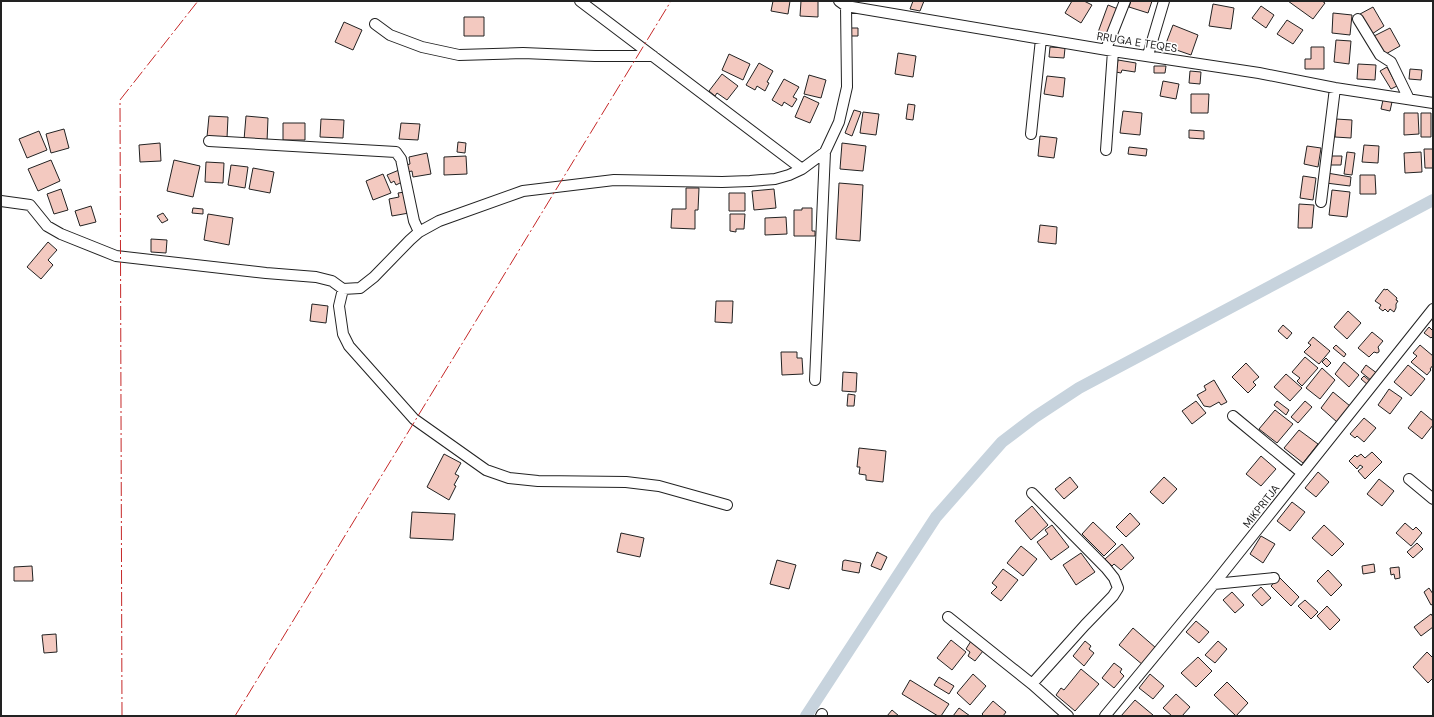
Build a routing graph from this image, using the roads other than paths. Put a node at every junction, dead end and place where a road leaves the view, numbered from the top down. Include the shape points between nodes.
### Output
1 (580, 1) edge
2 (1124, 1) edge
3 (1164, 1) edge
4 (843, 3) edge
5 (1358, 19) dead end
6 (376, 24) dead end
7 (1041, 39) junction
8 (1110, 50) junction
9 (653, 56) junction
10 (1148, 56) junction
11 (1335, 88) junction
12 (1409, 99) junction
13 (1433, 103) edge
14 (1031, 134) dead end
15 (208, 141) dead end
16 (1106, 150) dead end
17 (825, 152) junction
18 (802, 169) junction
19 (1, 201) edge
20 (1321, 202) dead end
21 (419, 232) junction
22 (343, 288) junction
23 (1433, 309) edge
24 (815, 380) dead end
25 (1233, 416) dead end
26 (1302, 473) junction
27 (1409, 480) dead end
28 (1032, 493) dead end
29 (1433, 499) edge
30 (727, 505) dead end
31 (1274, 578) dead end
32 (1214, 584) junction
33 (948, 617) dead end
34 (1032, 684) junction
35 (1068, 716) edge
36 (1105, 716) edge

1 - 9 street
2 - 8 street
3 - 10 street
4 - 7 street, RRUGA E TEQES
4 - 17 street via 847,87 839,122
5 - 12 street via 1380,55 1390,62
6 - 9 street via 390,35 422,47 459,55 523,53
7 - 8 street, RRUGA E TEQES
7 - 14 street
8 - 10 street, RRUGA E TEQES
8 - 16 street
9 - 18 street
10 - 11 street, RRUGA E TEQES
11 - 12 street, RRUGA E TEQES
11 - 20 street
12 - 13 street, RRUGA E TEQES
15 - 21 street via 396,152 401,159 414,221
17 - 18 street
17 - 24 street
18 - 21 street via 775,179 750,181 614,180 523,190 439,221
19 - 22 street via 30,205 46,226 116,256 316,277 332,281
21 - 22 street via 360,288
22 - 30 street via 339,306 343,334 349,346 414,418 486,470 509,478 538,481 626,482 659,486
23 - 26 street, MIKPRITJA
25 - 26 street
26 - 32 street, MIKPRITJA
27 - 29 street
28 - 34 street via 1106,568 1118,588
31 - 32 street
32 - 36 street, MIKPRITJA
33 - 34 street
34 - 35 street

